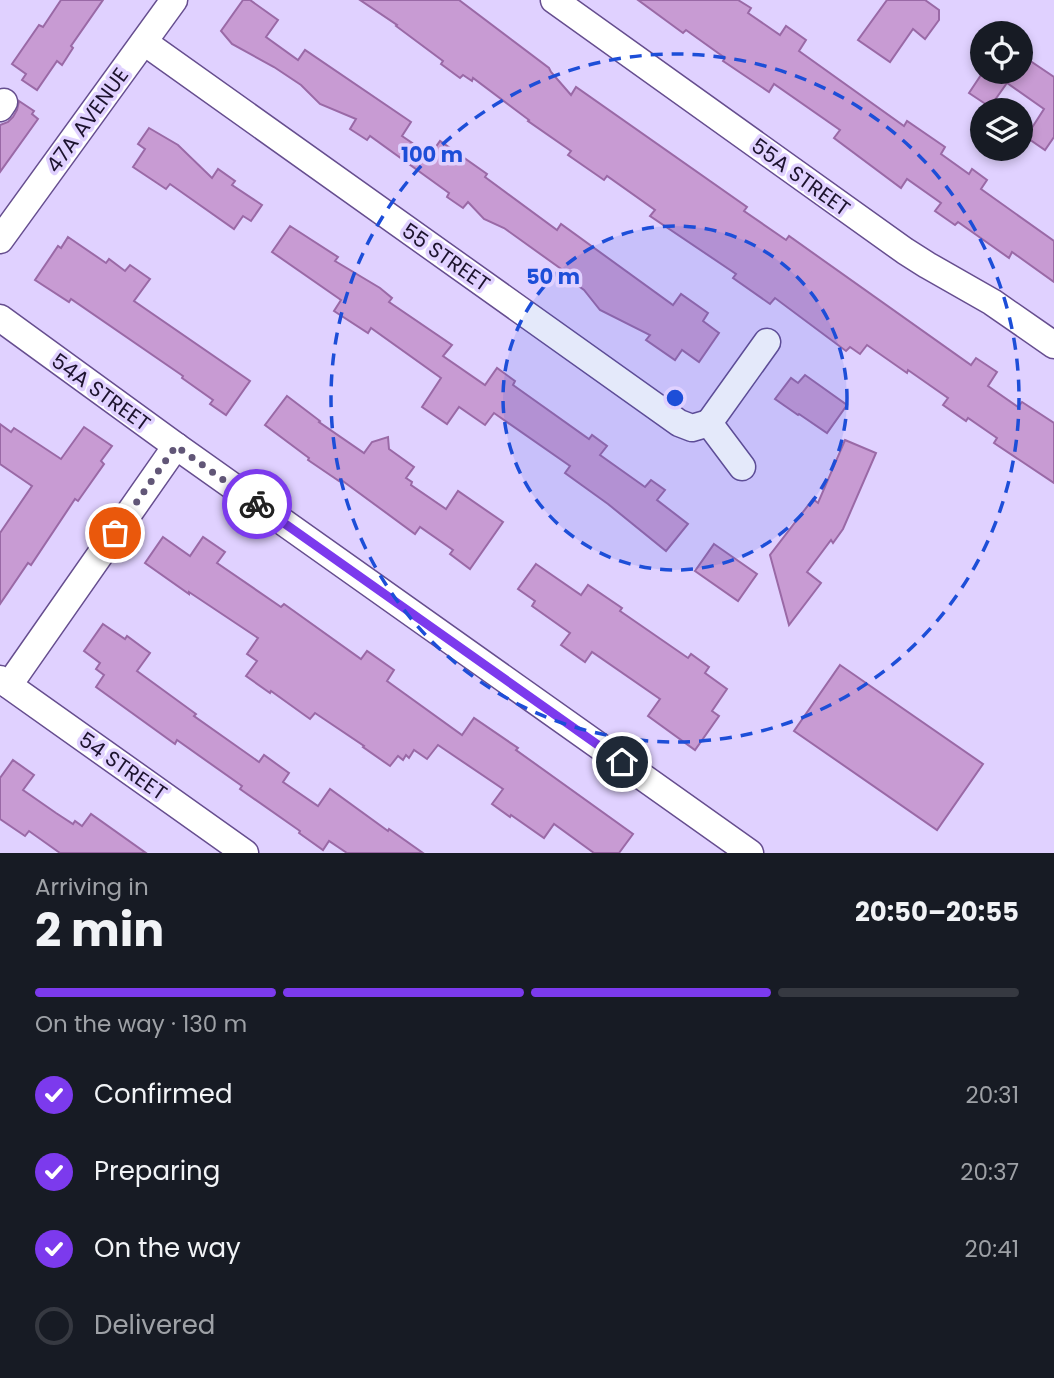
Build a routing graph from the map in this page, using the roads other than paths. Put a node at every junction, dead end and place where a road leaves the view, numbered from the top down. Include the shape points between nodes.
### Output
1 (174, 0) edge
2 (554, 0) edge
3 (144, 42) junction
4 (0, 240) edge
5 (0, 318) edge
6 (766, 342) dead end
7 (1054, 345) edge
8 (709, 423) junction
9 (176, 446) junction
10 (742, 467) dead end
11 (4, 682) edge
12 (246, 853) edge
13 (750, 853) edge

1 - 3 street, 47A AVENUE
2 - 7 street, 55A STREET via 905,251
3 - 4 street, 47A AVENUE
3 - 8 street, 55 STREET via 679,423 692,428
5 - 9 street, 54A STREET
6 - 8 street
8 - 10 street
9 - 11 street
9 - 13 street, 54A STREET
11 - 12 street, 54 STREET

